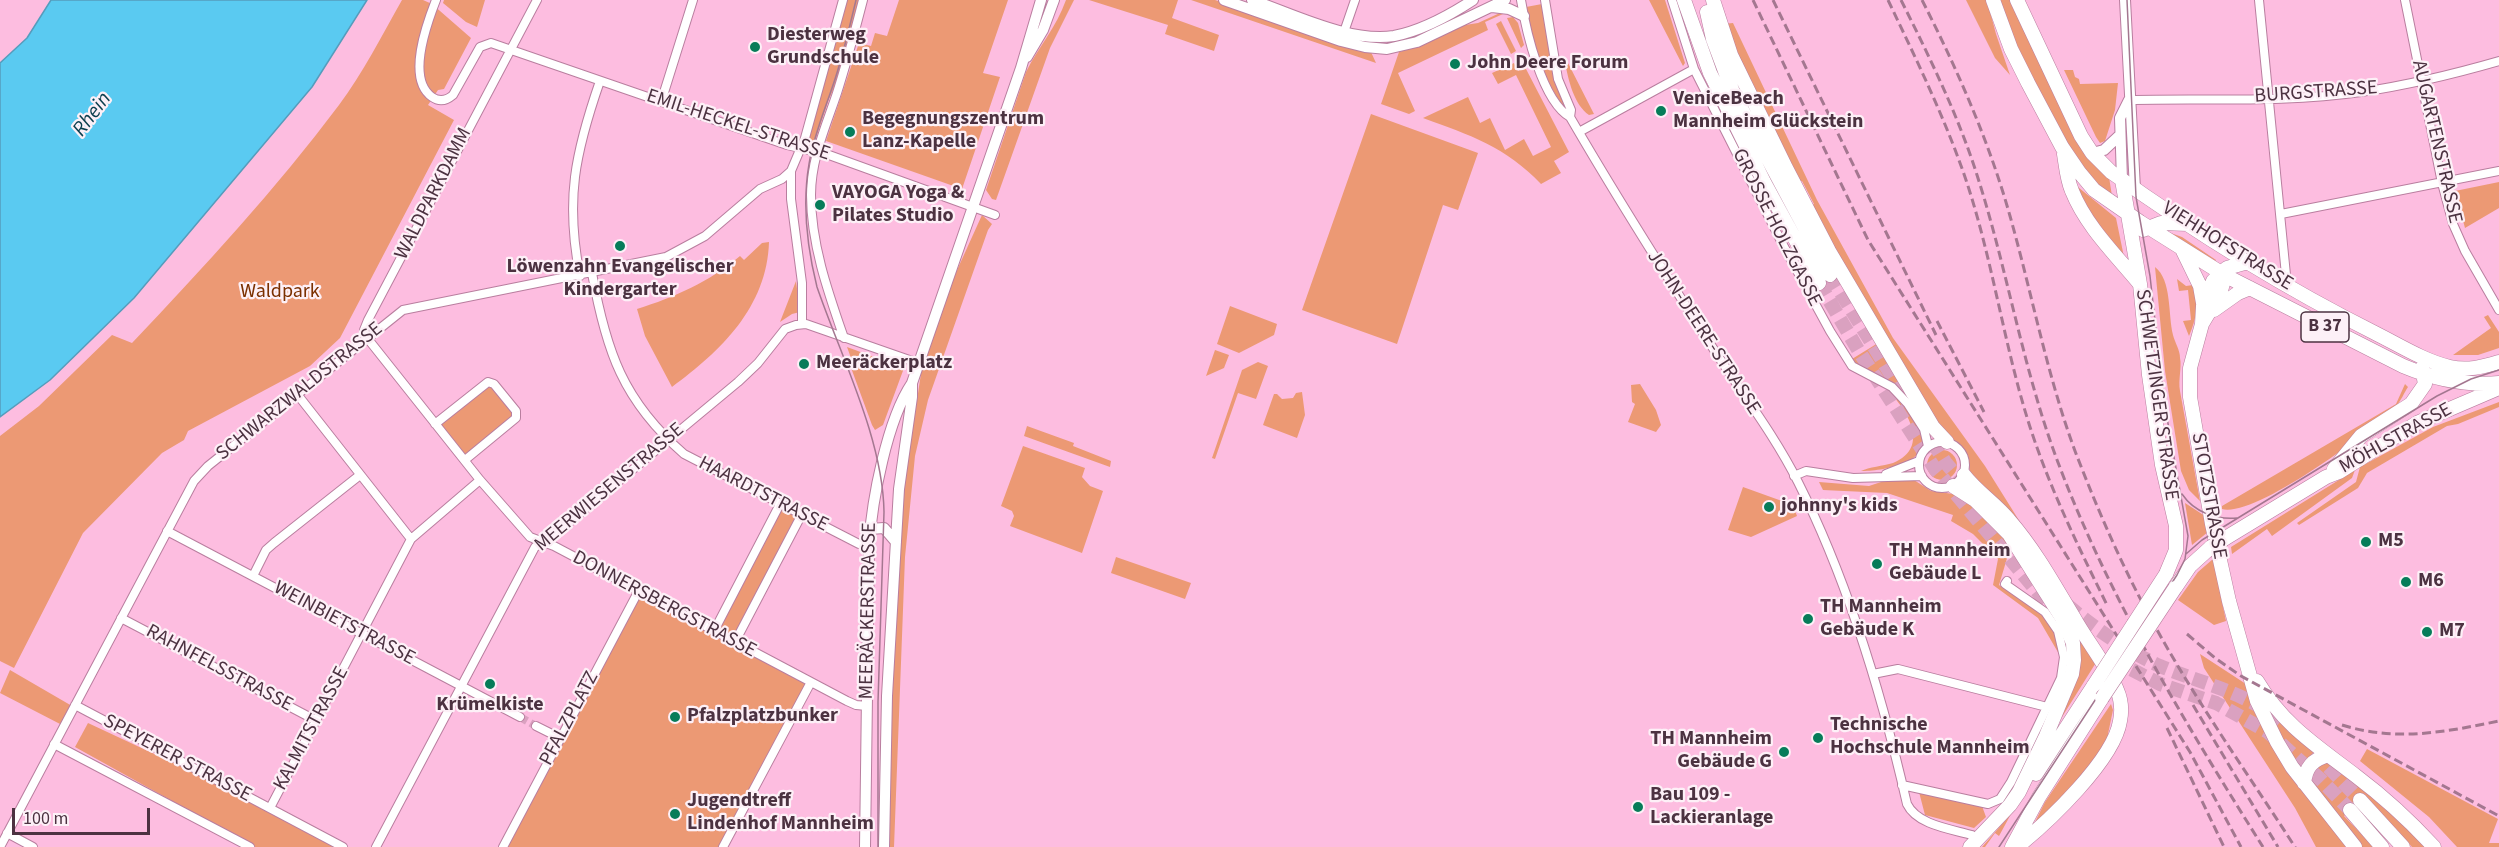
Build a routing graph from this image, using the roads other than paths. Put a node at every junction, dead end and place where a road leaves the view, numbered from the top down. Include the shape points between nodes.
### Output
1 (436, 0) edge
2 (537, 0) edge
3 (693, 0) edge
4 (843, 0) edge
5 (863, 0) edge
6 (1041, 0) edge
7 (1054, 0) edge
8 (1224, 0) edge
9 (1252, 0) edge
10 (1355, 0) edge
11 (1473, 0) edge
12 (1505, 0) edge
13 (1521, 0) edge
14 (1545, 0) edge
15 (1672, 0) edge
16 (1684, 0) edge
17 (1705, 0) edge
18 (1713, 0) edge
19 (1993, 0) edge
20 (2017, 0) edge
21 (2125, 0) edge
22 (2259, 0) edge
23 (2405, 0) edge
24 (1492, 7) junction
25 (1524, 16) junction
26 (1344, 32) junction
27 (510, 50) junction
28 (2499, 61) edge
29 (1021, 68) junction
30 (1694, 69) junction
31 (600, 81) junction
32 (2422, 82) junction
33 (2270, 99) junction
34 (2129, 100) junction
35 (661, 102) junction
36 (1570, 117) junction
37 (1579, 132) junction
38 (2120, 135) junction
39 (2062, 147) junction
40 (800, 149) junction
41 (817, 152) junction
42 (2092, 153) junction
43 (791, 171) junction
44 (2499, 171) edge
45 (2122, 180) junction
46 (2442, 183) junction
47 (2135, 189) junction
48 (972, 207) junction
49 (2127, 213) junction
50 (2281, 213) junction
51 (995, 215) dead end
52 (2189, 224) junction
53 (2148, 227) junction
54 (2132, 239) junction
55 (2223, 246) junction
56 (2182, 249) junction
57 (2248, 262) junction
58 (2224, 272) junction
59 (592, 273) junction
60 (580, 276) junction
61 (2140, 284) junction
62 (2287, 285) junction
63 (2250, 288) junction
64 (2207, 308) junction
65 (2499, 310) edge
66 (802, 324) junction
67 (844, 338) junction
68 (367, 339) junction
69 (2412, 351) junction
70 (2499, 362) edge
71 (918, 363) junction
72 (2424, 375) junction
73 (912, 383) junction
74 (2499, 383) edge
75 (2499, 388) edge
76 (297, 394) junction
77 (435, 424) junction
78 (668, 440) junction
79 (1947, 442) junction
80 (1928, 446) junction
81 (465, 460) junction
82 (1919, 461) junction
83 (360, 475) junction
84 (1964, 475) junction
85 (1794, 476) junction
86 (1922, 476) junction
87 (1877, 477) junction
88 (2326, 477) junction
89 (480, 480) junction
90 (1953, 486) junction
91 (780, 504) junction
92 (801, 516) junction
93 (870, 529) junction
94 (168, 531) junction
95 (411, 539) junction
96 (541, 542) junction
97 (896, 542) junction
98 (869, 545) junction
99 (253, 576) junction
100 (2007, 581) dead end
101 (638, 592) junction
102 (121, 618) junction
103 (714, 632) junction
104 (362, 634) junction
105 (735, 642) junction
106 (2248, 667) junction
107 (1873, 674) junction
108 (811, 682) junction
109 (462, 686) junction
110 (75, 705) junction
111 (867, 706) junction
112 (2047, 707) junction
113 (520, 717) tunnel mouth
114 (317, 721) junction
115 (536, 726) tunnel mouth
116 (560, 738) junction
117 (54, 744) junction
118 (2328, 755) junction
119 (2304, 783) junction
120 (1902, 785) junction
121 (2360, 800) tunnel mouth
122 (270, 808) junction
123 (2350, 810) tunnel mouth
124 (7, 833) junction
125 (1974, 845) edge
126 (0, 847) edge
127 (33, 847) edge
128 (250, 847) edge
129 (343, 847) edge
130 (376, 847) edge
131 (503, 847) edge
132 (723, 847) edge
133 (866, 847) edge
134 (884, 847) edge
135 (2012, 847) edge
136 (2017, 847) edge
137 (2355, 847) edge
138 (2382, 847) edge
139 (2403, 847) edge
140 (2434, 847) edge

1 - 27 street, EMIL-HECKEL-STRASSE via 420,56 421,84 429,95 442,101 453,96 480,47 491,43
2 - 27 street, WALDPARKDAMM
3 - 35 street
4 - 40 street
5 - 41 street
6 - 29 street
7 - 29 street via 1043,30
8 - 24 street via 1341,41 1387,49 1417,42
9 - 26 street
10 - 26 street
11 - 26 street via 1394,36
12 - 24 street
13 - 25 street, JOHN-DEERE-STRASSE
14 - 36 street, JOHN-DEERE-STRASSE via 1558,79 1571,110
15 - 30 street, GROSSE HOLZGASSE
16 - 17 main road via 1710,73 1764,182 1824,279 1734,95 1713,39
18 - 79 main road via 1731,56 1818,230 1933,427
19 - 39 main road, B 37 via 2011,49
20 - 42 main road, B 37
21 - 34 street
22 - 33 street
23 - 32 street, AUGARTENSTRASSE
24 - 25 street
25 - 36 street, JOHN-DEERE-STRASSE via 1536,65 1559,111
27 - 31 street, EMIL-HECKEL-STRASSE
27 - 68 street, WALDPARKDAMM via 368,320 364,330
28 - 32 street, BURGSTRASSE
29 - 48 street, MEERÄCKERSTRASSE
30 - 37 street
30 - 80 street, GROSSE HOLZGASSE via 1830,331 1852,366 1892,387 1908,404 1924,429
31 - 35 street, EMIL-HECKEL-STRASSE
31 - 60 street via 582,134 572,192
32 - 33 street, BURGSTRASSE via 2359,93
32 - 46 street, AUGARTENSTRASSE
33 - 34 street, BURGSTRASSE
33 - 50 street
34 - 38 street via 2120,118
34 - 47 street
35 - 40 street, EMIL-HECKEL-STRASSE
36 - 37 street, JOHN-DEERE-STRASSE
37 - 85 street, JOHN-DEERE-STRASSE
38 - 42 street via 2104,150
38 - 45 street
39 - 49 main road, B 37 via 2094,190
39 - 61 main road via 2077,203
40 - 41 street, EMIL-HECKEL-STRASSE
40 - 43 street
41 - 48 street, EMIL-HECKEL-STRASSE
41 - 67 street via 811,194 813,225
42 - 45 main road, B 37
43 - 59 street, SCHWARZWALDSTRASSE via 760,189 705,236 681,250
43 - 66 street
44 - 46 street
45 - 47 main road, VIEHHOFSTRASSE / B 37
45 - 49 main road, SCHWETZINGER STRASSE
46 - 50 street
46 - 65 street, AUGARTENSTRASSE via 2458,239
47 - 52 main road, VIEHHOFSTRASSE / B 37
48 - 51 street, EMIL-HECKEL-STRASSE
48 - 71 street, MEERÄCKERSTRASSE
49 - 53 main road, VIEHHOFSTRASSE / B 37
49 - 54 main road, SCHWETZINGER STRASSE
50 - 62 street
52 - 53 main road
52 - 55 main road, VIEHHOFSTRASSE / B 37
53 - 54 main road
53 - 56 main road, VIEHHOFSTRASSE / B 37
54 - 61 main road, SCHWETZINGER STRASSE
55 - 57 main road, VIEHHOFSTRASSE / B 37
55 - 58 main road
56 - 58 main road, VIEHHOFSTRASSE / B 37
56 - 64 main road
57 - 58 main road
57 - 62 main road, VIEHHOFSTRASSE / B 37
58 - 63 main road, VIEHHOFSTRASSE / B 37
58 - 64 main road, STOTZSTRASSE via 2213,280
59 - 60 street, SCHWARZWALDSTRASSE
59 - 78 street, HAARDTSTRASSE via 601,324 617,370 639,406
60 - 68 street, SCHWARZWALDSTRASSE via 403,310
61 - 125 main road, SCHWETZINGER STRASSE, bridge via 2162,465 2177,538 2174,559 2014,807
62 - 69 main road, VIEHHOFSTRASSE / B 37
63 - 64 main road
63 - 72 main road, VIEHHOFSTRASSE / B 37
64 - 106 main road, STOTZSTRASSE via 2190,368 2190,397 2223,578
66 - 67 street
66 - 78 street, MEERWIESENSTRASSE via 780,333 758,363
67 - 71 street
68 - 76 street, SCHWARZWALDSTRASSE
68 - 77 street, DONNERSBERGSTRASSE
69 - 70 main road, VIEHHOFSTRASSE / B 37 via 2453,368
69 - 72 main road
71 - 73 street, MEERÄCKERSTRASSE
72 - 74 main road, VIEHHOFSTRASSE / B 37 via 2461,383
72 - 88 main road, MÖHLSTRASSE via 2425,384 2411,404 2361,436
73 - 93 street, MEERÄCKERSTRASSE via 904,394 880,469
73 - 97 street, MEERÄCKERSTRASSE via 898,489
75 - 88 main road, MÖHLSTRASSE via 2417,423
76 - 83 street
76 - 94 street, SCHWARZWALDSTRASSE via 200,472
77 - 81 street, DONNERSBERGSTRASSE
77 - 81 street via 488,382 502,393 516,411 516,418
78 - 91 street, HAARDTSTRASSE via 684,454
78 - 96 street, MEERWIESENSTRASSE
79 - 80 street
79 - 84 street via 1963,454
80 - 82 street
81 - 89 street, DONNERSBERGSTRASSE
82 - 86 street
82 - 87 street
83 - 95 street
83 - 99 street via 266,550
84 - 90 street
84 - 136 main road via 2011,521 2031,550 2102,662 2121,704 2120,721 2110,747 2051,817
85 - 87 street via 1806,471 1853,478
85 - 107 street, JOHN-DEERE-STRASSE via 1838,574
86 - 87 street
86 - 90 street via 1932,486
88 - 135 main road, MÖHLSTRASSE, bridge via 2211,547 2190,566 2039,797
89 - 95 street, KALMITSTRASSE
89 - 96 street, DONNERSBERGSTRASSE via 530,537
90 - 125 main road via 1989,512 2016,543 2069,631 2074,651 2074,667 2066,691 2019,792
91 - 92 street, HAARDTSTRASSE
91 - 103 street
92 - 98 street, HAARDTSTRASSE via 859,544
92 - 105 street
93 - 97 street via 884,528
93 - 98 street, MEERÄCKERSTRASSE
94 - 99 street, WEINBIETSTRASSE
94 - 102 street, SCHWARZWALDSTRASSE
95 - 104 street, KALMITSTRASSE
96 - 101 street, DONNERSBERGSTRASSE
96 - 109 street, MEERWIESENSTRASSE
97 - 134 street, MEERÄCKERSTRASSE via 887,688
98 - 111 street, MEERÄCKERSTRASSE
99 - 104 street, WEINBIETSTRASSE
100 - 112 street via 2005,584 2045,612 2062,643 2061,678
101 - 103 street, DONNERSBERGSTRASSE
101 - 116 street, PFALZPLATZ
102 - 110 street, SCHWARZWALDSTRASSE
102 - 114 street, RAHNFELSSTRASSE
103 - 105 street, DONNERSBERGSTRASSE
104 - 109 street, WEINBIETSTRASSE
104 - 114 street, KALMITSTRASSE
105 - 108 street, DONNERSBERGSTRASSE
106 - 118 main road via 2275,710
106 - 119 main road, STOTZSTRASSE via 2277,742
107 - 112 street via 1898,669
107 - 120 street, JOHN-DEERE-STRASSE
108 - 111 street, DONNERSBERGSTRASSE via 856,705
108 - 132 street
109 - 113 street, WEINBIETSTRASSE
109 - 130 street, MEERWIESENSTRASSE
110 - 117 street, SCHWARZWALDSTRASSE
110 - 122 street, SPEYERER STRASSE
111 - 133 street, MEERÄCKERSTRASSE
112 - 120 street via 2000,799 1988,804
114 - 122 street, KALMITSTRASSE
115 - 116 street
116 - 131 street, PFALZPLATZ
117 - 124 street, SCHWARZWALDSTRASSE
117 - 128 street
118 - 119 main road via 2311,762
118 - 140 main road via 2385,799
119 - 137 main road, STOTZSTRASSE
120 - 125 street, JOHN-DEERE-STRASSE via 1912,814 1972,835
121 - 139 main road
122 - 129 street, SPEYERER STRASSE
123 - 138 main road
124 - 126 street, SCHWARZWALDSTRASSE
124 - 127 street

